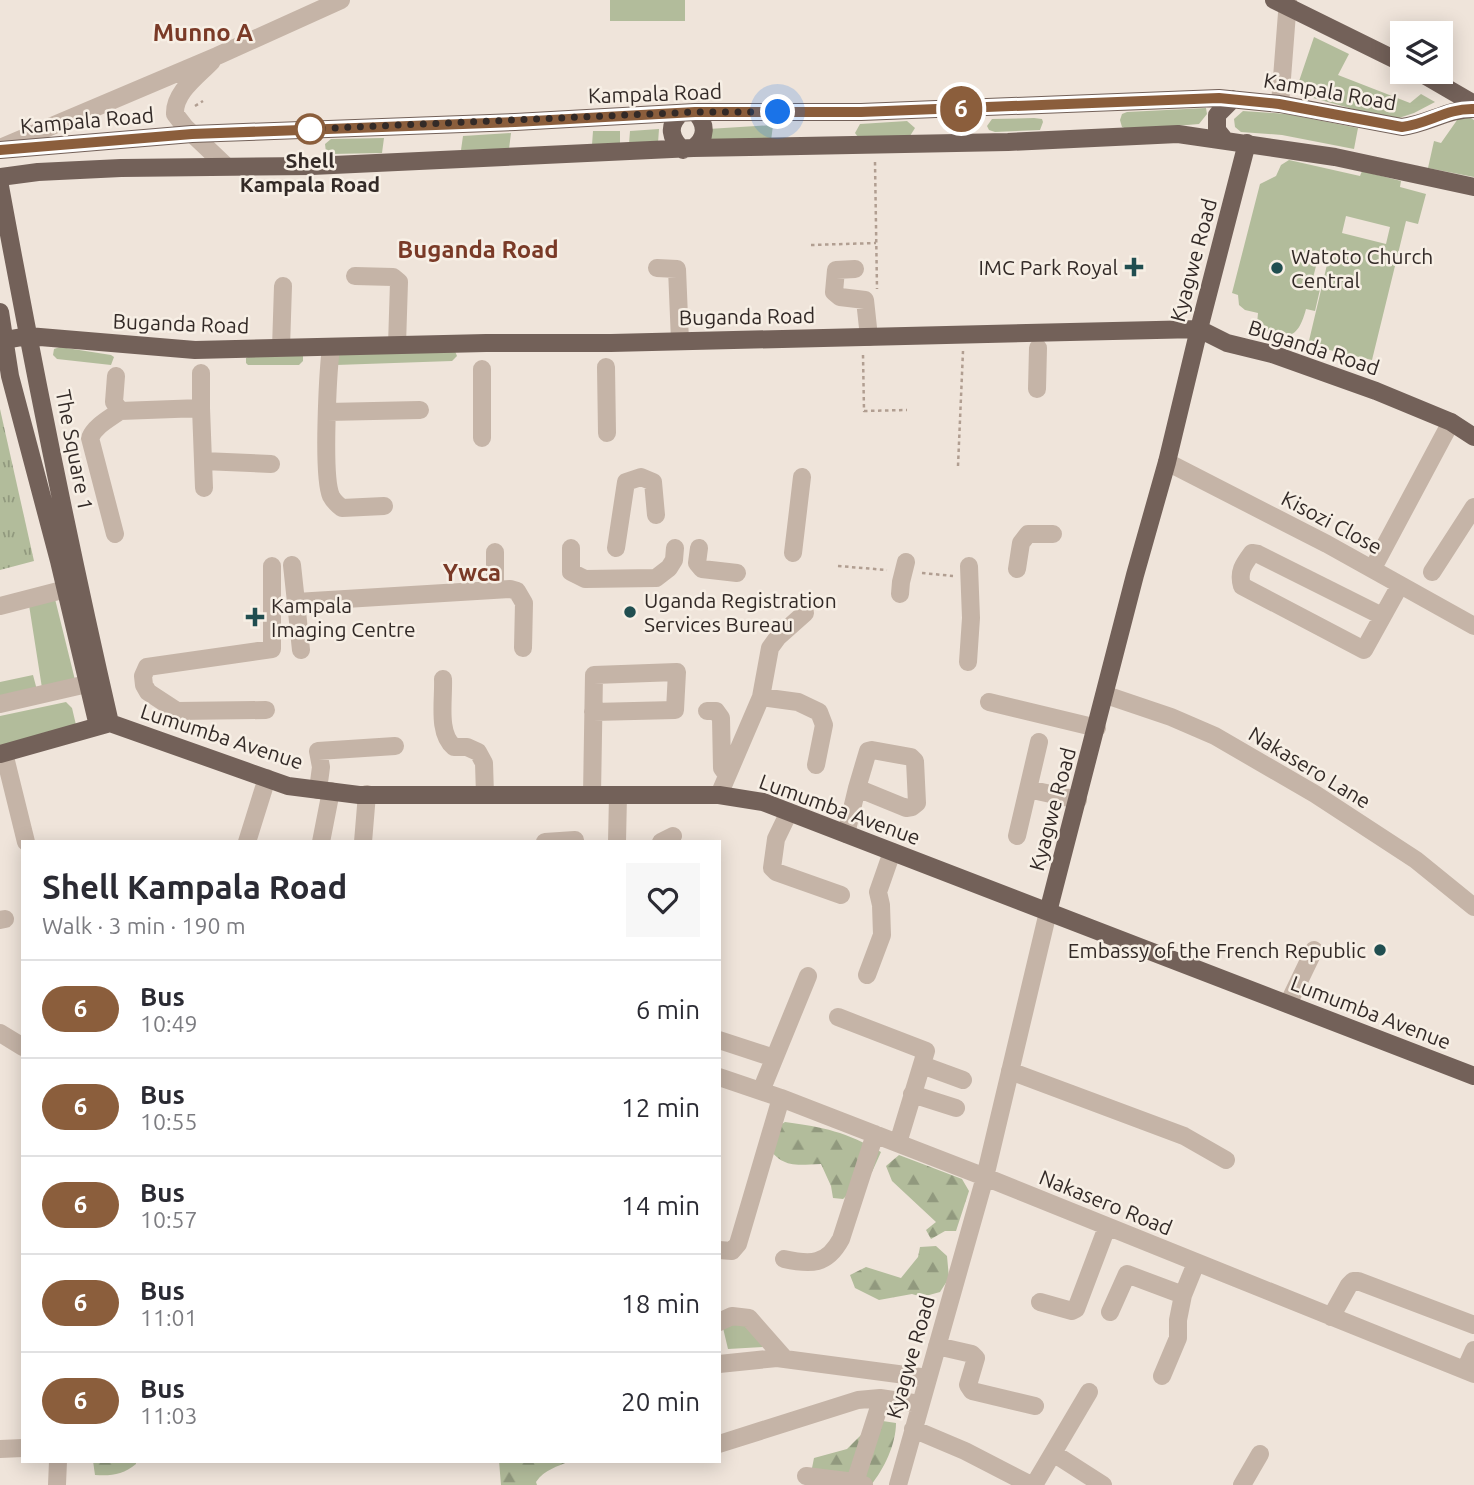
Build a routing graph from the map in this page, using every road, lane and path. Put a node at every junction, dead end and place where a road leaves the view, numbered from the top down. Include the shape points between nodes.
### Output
1 (341, 0) edge
2 (1282, 2) edge
3 (217, 56) junction
4 (1390, 57) edge
5 (1438, 84) edge
6 (1233, 99) junction
7 (203, 101) dead end
8 (1279, 104) junction
9 (1474, 107) edge
10 (195, 112) dead end
11 (688, 113) junction
12 (192, 134) junction
13 (1225, 140) junction
14 (1247, 144) junction
15 (875, 145) junction
16 (0, 149) edge
17 (688, 149) junction
18 (226, 166) junction
19 (0, 177) edge
20 (0, 186) edge
21 (1474, 187) edge
22 (876, 243) junction
23 (810, 245) dead end
24 (657, 268) dead end
25 (855, 269) dead end
26 (355, 276) dead end
27 (283, 286) dead end
28 (877, 297) dead end
29 (0, 312) edge
30 (1199, 328) junction
31 (28, 336) junction
32 (869, 337) junction
33 (3, 341) edge
34 (680, 341) junction
35 (397, 345) junction
36 (331, 346) junction
37 (281, 348) junction
38 (1038, 348) dead end
39 (963, 351) dead end
40 (863, 355) dead end
41 (606, 366) dead end
42 (482, 369) dead end
43 (201, 373) dead end
44 (116, 376) dead end
45 (1037, 389) dead end
46 (201, 408) junction
47 (420, 410) dead end
48 (907, 410) dead end
49 (120, 411) junction
50 (327, 412) junction
51 (1451, 422) junction
52 (607, 433) dead end
53 (1474, 437) edge
54 (482, 438) dead end
55 (203, 461) junction
56 (1167, 462) junction
57 (271, 464) dead end
58 (958, 466) dead end
59 (802, 477) dead end
60 (204, 488) dead end
61 (384, 506) dead end
62 (1474, 506) edge
63 (656, 515) dead end
64 (115, 534) dead end
65 (1053, 534) dead end
66 (571, 548) dead end
67 (616, 548) dead end
68 (675, 548) dead end
69 (699, 548) dead end
70 (495, 552) dead end
71 (793, 553) dead end
72 (906, 562) dead end
73 (292, 565) dead end
74 (272, 566) dead end
75 (969, 566) dead end
76 (1373, 568) junction
77 (1017, 569) dead end
78 (1432, 572) dead end
79 (737, 573) dead end
80 (66, 589) junction
81 (495, 590) junction
82 (1397, 592) junction
83 (900, 594) dead end
84 (296, 603) junction
85 (0, 606) edge
86 (805, 613) dead end
87 (1382, 616) junction
88 (1474, 626) edge
89 (523, 648) dead end
90 (301, 650) dead end
91 (968, 662) dead end
92 (443, 679) dead end
93 (94, 682) junction
94 (1106, 695) junction
95 (761, 697) junction
96 (989, 702) dead end
97 (0, 704) edge
98 (266, 710) dead end
99 (707, 711) dead end
100 (593, 712) junction
101 (104, 725) junction
102 (1097, 728) junction
103 (1039, 743) dead end
104 (396, 747) dead end
105 (2, 754) edge
106 (816, 765) dead end
107 (727, 775) junction
108 (267, 778) junction
109 (857, 788) dead end
110 (1028, 789) junction
111 (325, 790) junction
112 (367, 794) junction
113 (485, 794) junction
114 (592, 794) junction
115 (719, 794) junction
116 (618, 795) junction
117 (1078, 800) junction
118 (789, 812) junction
119 (846, 834) junction
120 (1017, 836) dead end
121 (25, 840) edge
122 (248, 840) edge
123 (321, 840) edge
124 (363, 840) edge
125 (617, 840) edge
126 (892, 852) junction
127 (841, 895) dead end
128 (1474, 907) edge
129 (1048, 912) junction
130 (1314, 950) dead end
131 (867, 975) dead end
132 (808, 976) dead end
133 (1288, 1004) junction
134 (838, 1017) dead end
135 (0, 1033) edge
136 (721, 1041) edge
137 (21, 1046) edge
138 (774, 1058) junction
139 (922, 1065) junction
140 (1010, 1071) junction
141 (1474, 1076) edge
142 (721, 1078) edge
143 (963, 1080) dead end
144 (761, 1091) junction
145 (912, 1094) junction
146 (781, 1098) junction
147 (956, 1108) dead end
148 (875, 1134) junction
149 (898, 1143) junction
150 (1226, 1160) dead end
151 (985, 1177) junction
152 (1107, 1227) junction
153 (721, 1250) edge
154 (784, 1259) dead end
155 (1196, 1263) junction
156 (1182, 1295) junction
157 (1040, 1302) dead end
158 (1110, 1312) dead end
159 (1331, 1317) junction
160 (721, 1321) edge
161 (1474, 1325) edge
162 (937, 1346) junction
163 (1474, 1350) edge
164 (785, 1359) junction
165 (721, 1364) edge
166 (1469, 1372) edge
167 (1162, 1376) dead end
168 (928, 1378) junction
169 (1089, 1392) dead end
170 (880, 1404) dead end
171 (920, 1404) junction
172 (1035, 1406) dead end
173 (914, 1429) junction
174 (721, 1443) edge
175 (21, 1448) edge
176 (0, 1449) edge
177 (1053, 1453) junction
178 (1260, 1454) dead end
179 (58, 1463) edge
180 (806, 1476) dead end
181 (860, 1483) edge
182 (57, 1485) edge
183 (898, 1485) edge
184 (1032, 1485) edge
185 (1103, 1485) edge
186 (1242, 1485) edge

1 - 3 street
2 - 4 main road
2 - 8 street
3 - 12 street via 176,103 175,114
3 - 16 street
5 - 9 main road
6 - 8 main road, Kampala Road
6 - 11 main road, Kampala Road
6 - 13 main road via 1217,115 1217,130
7 - 10 path via 195,106
8 - 9 main road, Kampala Road via 1402,127
11 - 12 main road, Kampala Road
11 - 17 main road via 704,124 705,131
11 - 17 main road via 672,123 671,130 675,142
12 - 16 main road, Kampala Road
12 - 18 street
13 - 14 main road
13 - 15 main road via 1178,134
14 - 21 main road via 1335,157
14 - 30 main road, Kyagwe Road
15 - 17 main road
15 - 22 path
17 - 18 main road
18 - 19 main road
20 - 31 main road, The Square 1
22 - 23 path
22 - 28 path
24 - 34 street via 677,269
25 - 32 street via 836,270 834,292 865,300
26 - 35 street via 393,277 399,282
27 - 37 street
29 - 33 main road, The Square 1
30 - 32 main road, Buganda Road
30 - 51 main road, Buganda Road via 1227,343 1272,354
30 - 56 main road, Kyagwe Road
31 - 33 main road, Buganda Road
31 - 37 main road, Buganda Road via 195,350
31 - 93 main road, The Square 1
32 - 34 main road, Buganda Road
33 - 80 main road, The Square 1
34 - 35 main road, Buganda Road
35 - 36 main road, Buganda Road
36 - 37 main road, Buganda Road
36 - 50 street
38 - 45 street
39 - 58 path
40 - 48 path via 864,411
41 - 52 street
42 - 54 street
43 - 46 street
44 - 49 street via 114,402
46 - 49 street
46 - 55 street
47 - 50 street
49 - 64 street via 90,439
50 - 61 street via 330,495 342,508
51 - 53 main road, Buganda Road
51 - 76 street
55 - 57 street
55 - 60 street
56 - 76 street, Kisozi Close
56 - 94 main road, Kyagwe Road
59 - 71 street
62 - 78 street
63 - 67 street via 653,482 640,477 626,482
65 - 77 street via 1023,538
66 - 68 street via 571,572 585,579 656,578 669,568
69 - 79 street via 697,563 702,569
70 - 81 street
72 - 83 street
73 - 84 street
74 - 98 street via 272,649 147,667 143,676 148,692 177,711
75 - 91 street
76 - 82 street, Kisozi Close
80 - 85 street
80 - 93 main road, The Square 1
81 - 84 street
81 - 89 street via 510,589 522,596
82 - 87 street
82 - 88 street, Kisozi Close
84 - 90 street
86 - 95 street via 770,648
87 - 87 street via 1364,650 1242,586 1242,566 1252,553 1258,554
92 - 113 street via 447,741 478,752 484,763
93 - 97 street
93 - 101 main road, The Square 1
94 - 102 main road, Kyagwe Road
94 - 128 street, Nakasero Lane via 1215,736 1416,860
95 - 106 street via 798,702 819,712 824,725
95 - 107 street
96 - 102 street
99 - 107 street via 716,711 721,718 722,768
100 - 100 street via 594,674 677,672 675,710
100 - 114 street
101 - 105 main road
101 - 108 main road, Lumumba Avenue
102 - 117 main road, Kyagwe Road
103 - 110 street
104 - 111 street via 318,751
105 - 121 street
107 - 115 street
108 - 111 main road, Lumumba Avenue via 288,786
108 - 122 street
109 - 119 street
110 - 117 street
110 - 120 street
111 - 112 main road, Lumumba Avenue
111 - 123 street
112 - 113 main road, Lumumba Avenue
112 - 124 street
113 - 114 main road, Lumumba Avenue
114 - 116 main road, Lumumba Avenue
115 - 116 main road, Lumumba Avenue
115 - 118 main road, Lumumba Avenue
116 - 125 street
117 - 129 main road, Kyagwe Road
118 - 119 main road, Lumumba Avenue
118 - 127 street via 776,839 772,868
119 - 126 main road, Lumumba Avenue
126 - 129 main road, Lumumba Avenue
126 - 131 street via 878,892 882,935
129 - 133 main road, Lumumba Avenue
129 - 140 street, Kyagwe Road
130 - 133 street
132 - 138 street
133 - 141 main road, Lumumba Avenue
134 - 139 street via 926,1051
135 - 137 street
136 - 138 street
138 - 144 street
139 - 143 street
139 - 145 street
140 - 150 street via 1184,1136
140 - 151 street, Kyagwe Road
142 - 144 street, Nakasero Road
144 - 146 street, Nakasero Road
145 - 147 street
145 - 149 street
146 - 148 street, Nakasero Road
146 - 153 street via 738,1244 732,1251
148 - 149 street, Nakasero Road
148 - 154 street via 834,1253 821,1262
149 - 151 street, Nakasero Road
151 - 152 street, Nakasero Road
151 - 162 street, Kyagwe Road
152 - 155 street, Nakasero Road
152 - 157 street via 1076,1309
155 - 156 street
155 - 159 street, Nakasero Road
156 - 158 street via 1127,1274
156 - 167 street via 1178,1338
159 - 161 street via 1349,1285 1358,1281
159 - 166 street, Nakasero Road
160 - 164 street via 732,1316 749,1318
162 - 168 street, Kyagwe Road
162 - 172 street via 976,1358 968,1385 972,1391
163 - 166 street
164 - 165 street
164 - 168 street
168 - 171 street, Kyagwe Road
169 - 177 street
170 - 181 street
171 - 173 street, Kyagwe Road
171 - 174 street via 858,1400
173 - 183 street, Kyagwe Road
173 - 184 street
175 - 176 street
177 - 184 street
177 - 185 street
178 - 186 street
179 - 182 street
180 - 181 street

